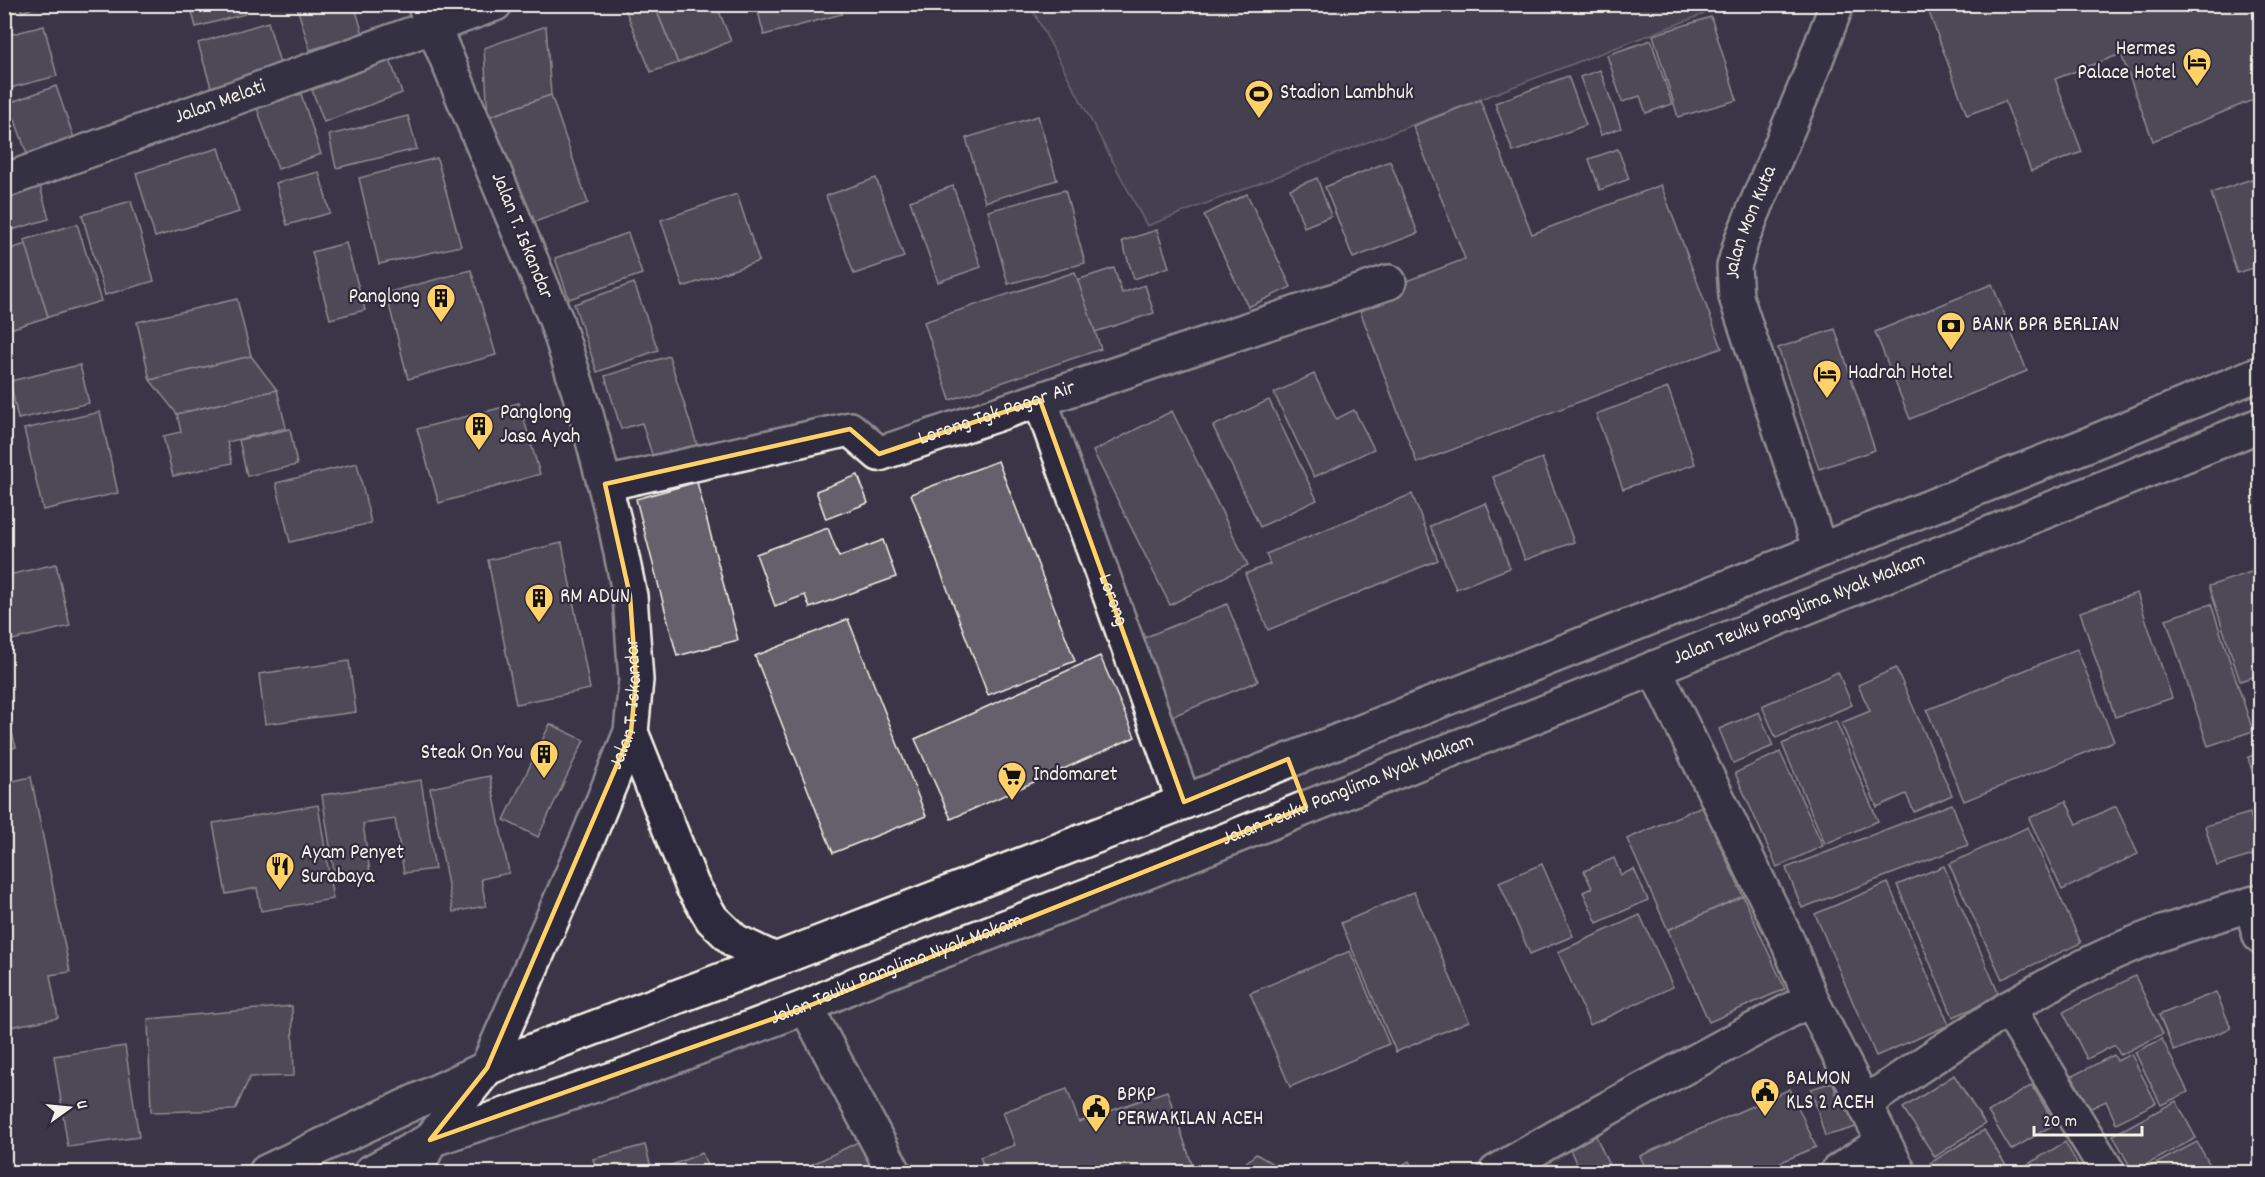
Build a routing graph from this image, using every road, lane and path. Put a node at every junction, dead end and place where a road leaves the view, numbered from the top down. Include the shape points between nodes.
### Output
1 (495, 4) edge
2 (1836, 4) edge
3 (430, 16) edge
4 (4, 181) edge
5 (1389, 282) dead end
6 (2260, 373) edge
7 (1040, 400) junction
8 (2260, 425) edge
9 (2089, 444) junction
10 (605, 484) junction
11 (2106, 488) junction
12 (1820, 550) junction
13 (1654, 668) junction
14 (632, 732) junction
15 (1288, 759) junction
16 (1184, 802) junction
17 (1306, 807) junction
18 (2256, 902) edge
19 (2260, 936) edge
20 (775, 960) junction
21 (1811, 999) junction
22 (806, 1007) junction
23 (2008, 1008) junction
24 (487, 1068) junction
25 (1865, 1103) junction
26 (430, 1140) junction
27 (1883, 1142) junction
28 (266, 1173) edge
29 (371, 1173) edge
30 (416, 1173) edge
31 (894, 1173) edge
32 (1496, 1173) edge
33 (1837, 1173) edge
34 (1899, 1173) edge
35 (2108, 1173) edge

1 - 3 street, Jalan Melati
2 - 12 street, Jalan Mon Kuta via 1742,239 1733,281
3 - 4 street, Jalan Melati
3 - 10 street, Jalan T. Iskandar via 556,320
5 - 7 street, Lorong Tgk Pagar Air
6 - 9 street
7 - 10 street, Lorong Tgk Pagar Air via 879,454 850,429
7 - 16 street, Lorong
8 - 11 street, Jalan Teuku Panglima Nyak Makam
9 - 11 street
9 - 12 street
10 - 14 street, Jalan T. Iskandar via 630,596 636,680
11 - 13 street, Jalan Teuku Panglima Nyak Makam
12 - 15 street
13 - 17 street, Jalan Teuku Panglima Nyak Makam
13 - 21 street via 1788,942
14 - 20 street via 692,885 712,919 735,941
14 - 24 street, Jalan T. Iskandar
15 - 16 street
15 - 17 street
16 - 20 street
17 - 22 street, Jalan Teuku Panglima Nyak Makam
18 - 19 street
18 - 23 street via 2136,942
20 - 24 street
21 - 25 street
21 - 32 street
22 - 26 street, Jalan Teuku Panglima Nyak Makam via 625,1075
22 - 31 street
23 - 25 street
23 - 35 street
24 - 26 street, Jalan T. Iskandar
24 - 28 street
25 - 27 street
26 - 29 street
26 - 30 street, Jalan T. Iskandar
27 - 33 street
27 - 34 street

